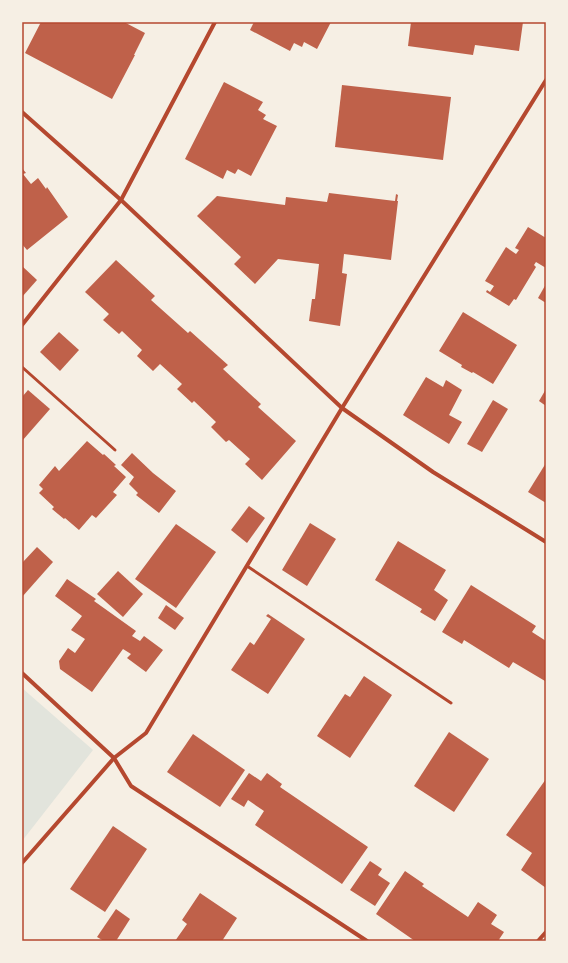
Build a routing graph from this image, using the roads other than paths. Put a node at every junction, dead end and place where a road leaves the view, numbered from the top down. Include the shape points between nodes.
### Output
1 (215, 22) edge
2 (546, 80) edge
3 (22, 112) edge
4 (121, 200) junction
5 (22, 325) edge
6 (22, 367) edge
7 (342, 408) junction
8 (115, 450) dead end
9 (546, 542) edge
10 (247, 566) junction
11 (22, 674) edge
12 (451, 703) dead end
13 (114, 758) junction
14 (22, 863) edge
15 (546, 932) edge
16 (368, 941) edge
17 (538, 941) edge

1 - 4 street
2 - 7 street
3 - 4 street
4 - 5 street
4 - 7 street
6 - 8 lane
7 - 9 street via 433,472
7 - 10 street
10 - 12 lane
10 - 13 street via 146,733
11 - 13 street
13 - 14 street
13 - 16 street via 131,786
15 - 17 street

